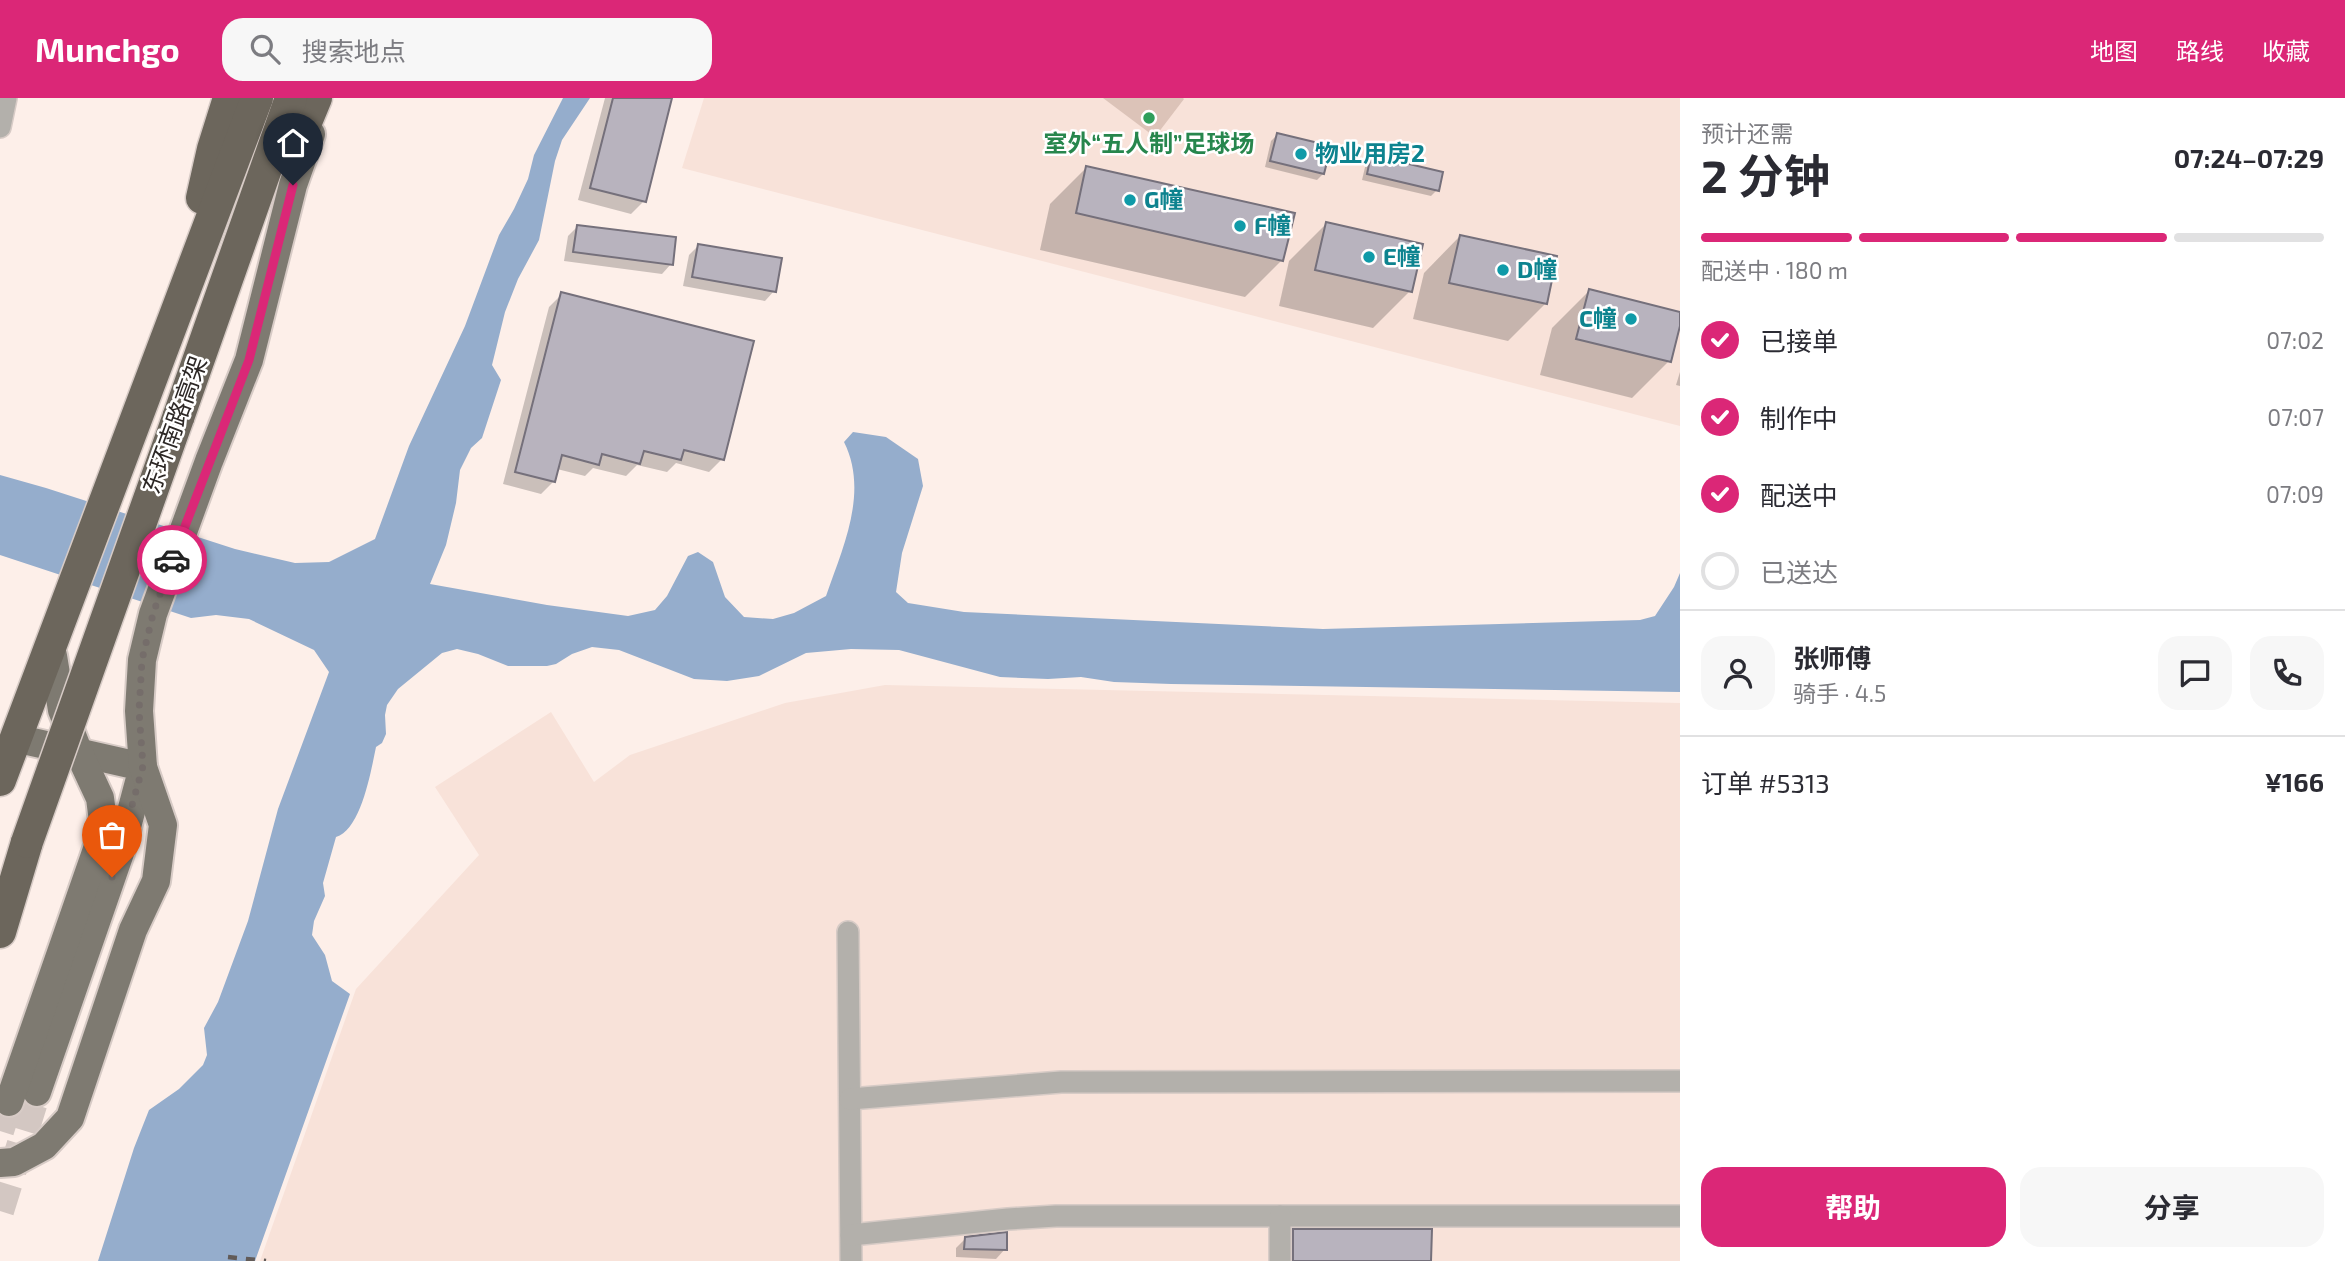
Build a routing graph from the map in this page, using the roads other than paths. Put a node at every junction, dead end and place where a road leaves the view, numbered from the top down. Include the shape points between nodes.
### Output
1 (6, 98) edge
2 (229, 98) edge
3 (257, 98) edge
4 (268, 98) edge
5 (291, 98) edge
6 (316, 98) edge
7 (324, 98) edge
8 (0, 127) edge
9 (183, 295) junction
10 (195, 371) junction
11 (53, 656) junction
12 (19, 740) junction
13 (79, 753) junction
14 (143, 766) junction
15 (0, 780) edge
16 (0, 788) edge
17 (27, 842) junction
18 (0, 909) edge
19 (0, 932) edge
20 (848, 932) dead end
21 (1680, 1082) edge
22 (37, 1092) tunnel mouth
23 (850, 1099) junction
24 (9, 1102) tunnel mouth
25 (0, 1163) edge
26 (1280, 1216) junction
27 (1680, 1216) edge
28 (851, 1235) junction
29 (851, 1261) edge
30 (1280, 1261) edge

1 - 8 street
2 - 9 highway via 213,149
3 - 9 highway, 东环南路高架
4 - 11 main road
5 - 10 highway, 东环南路高架
6 - 10 highway
7 - 14 main road via 293,185 249,360 153,614 142,660
9 - 15 highway, 东环南路高架
10 - 17 highway, 东环南路高架, bridge
11 - 12 main road
11 - 13 main road via 62,710
12 - 13 main road
12 - 16 main road
13 - 14 main road
13 - 24 main road via 100,798 104,829
14 - 22 main road via 120,853
14 - 25 main road via 163,825 156,881 133,930 70,1118 44,1146 14,1162
17 - 18 highway, 东环南路高架
17 - 19 highway
20 - 23 street
21 - 23 street via 1061,1082
23 - 28 street
26 - 27 street
26 - 28 street via 1056,1216
26 - 30 street
28 - 29 street

